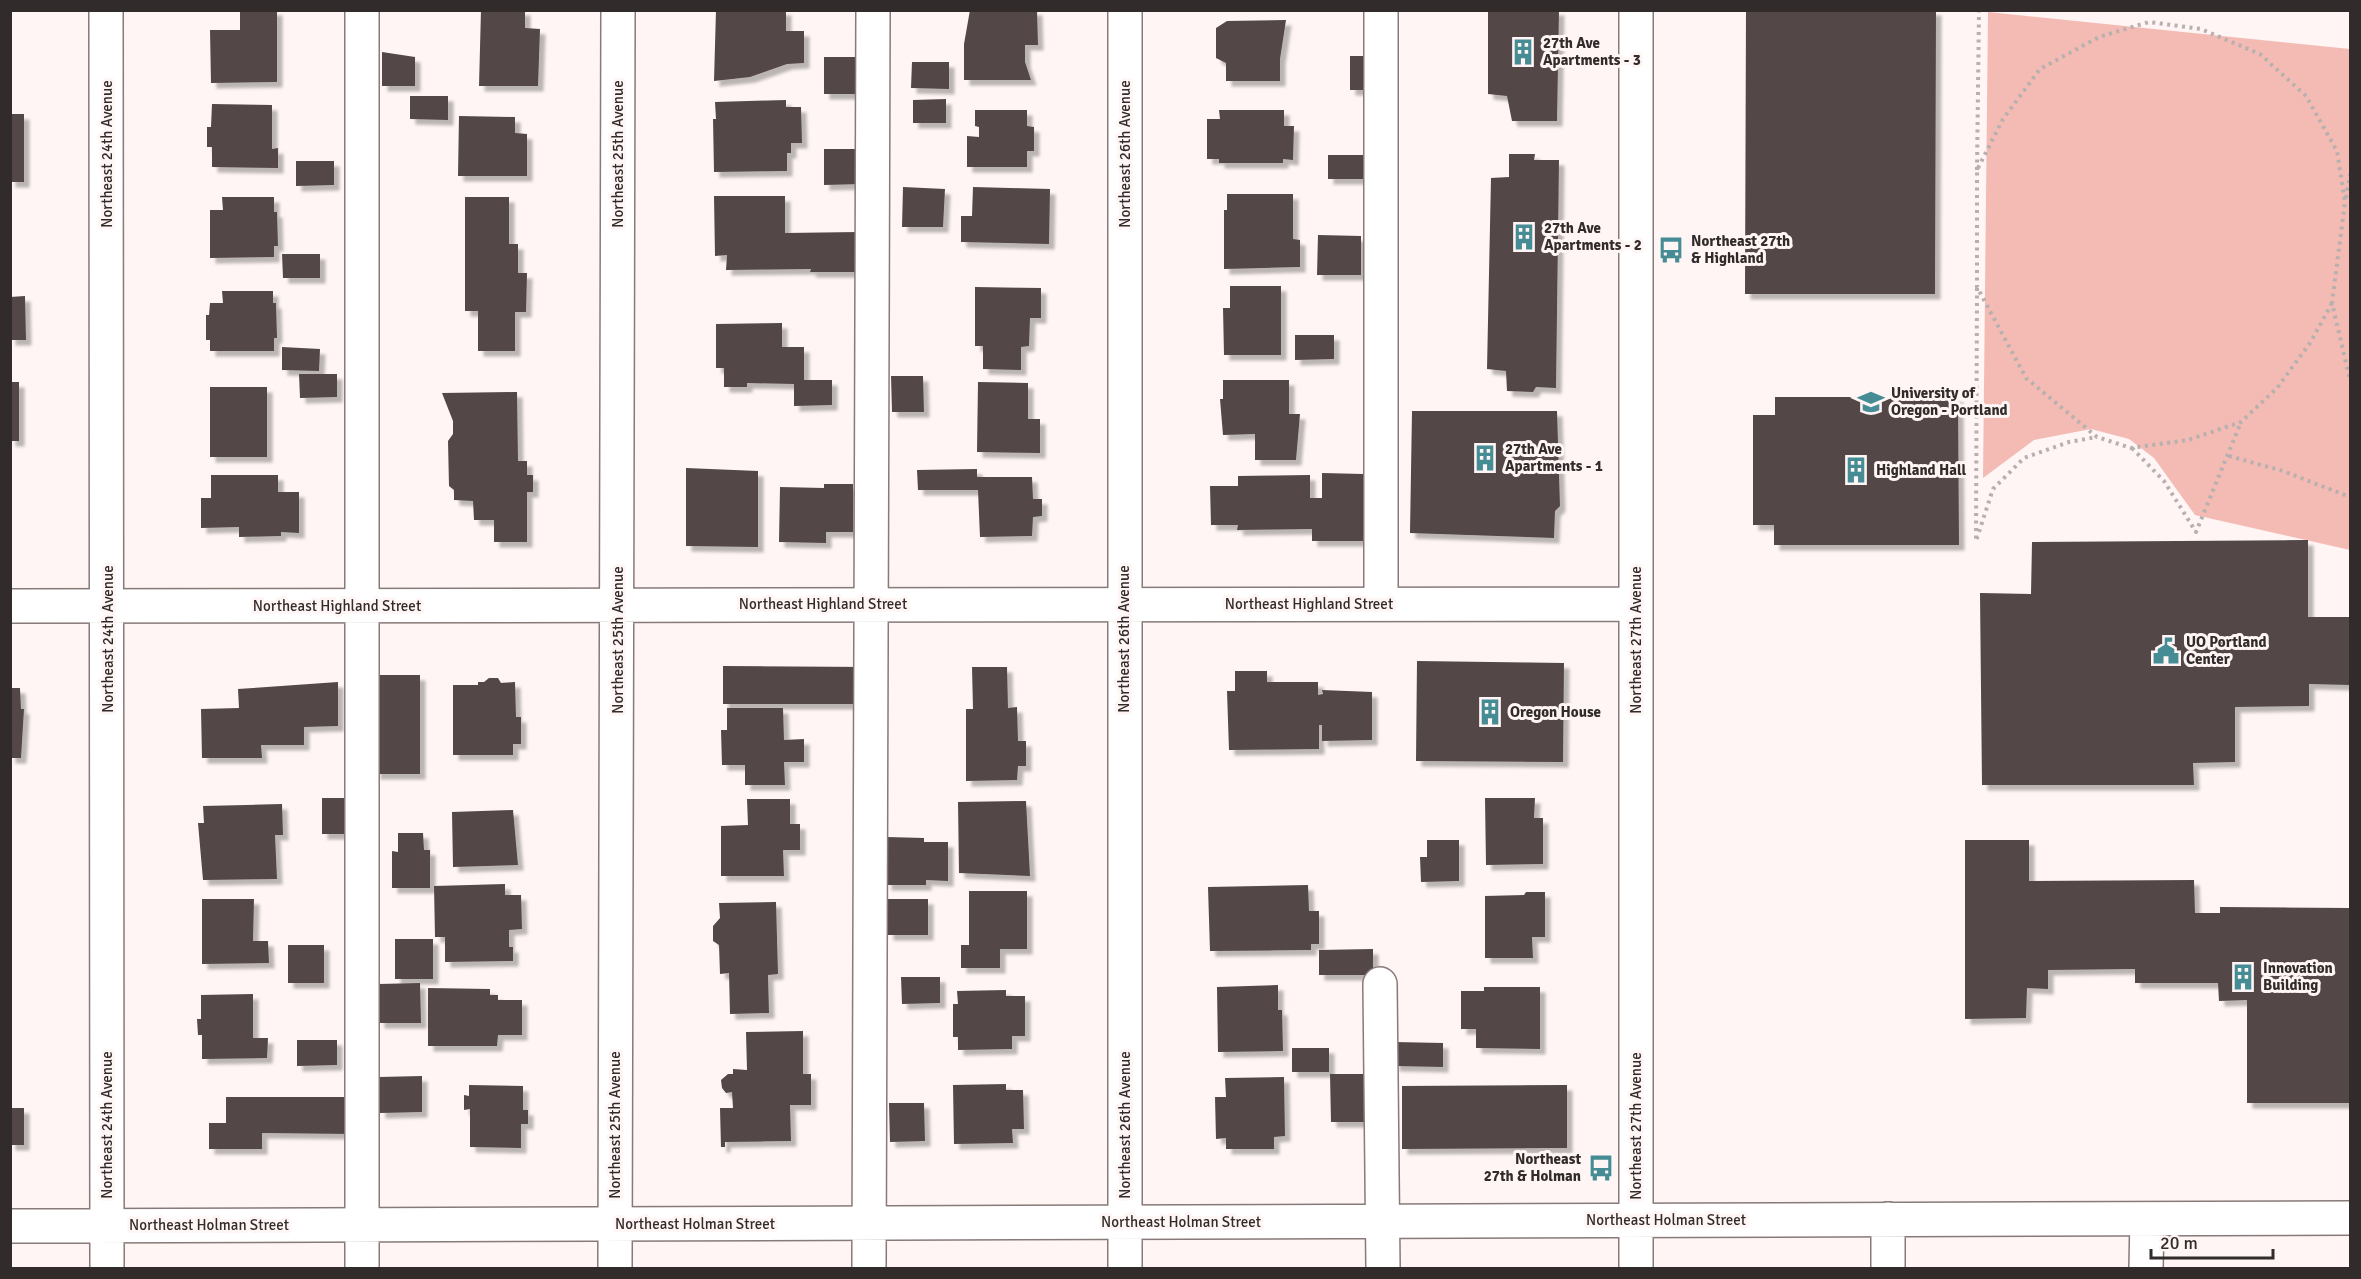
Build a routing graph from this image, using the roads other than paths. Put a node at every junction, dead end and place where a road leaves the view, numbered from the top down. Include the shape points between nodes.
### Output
1 (106, 10) edge
2 (362, 10) edge
3 (618, 10) edge
4 (873, 10) edge
5 (1125, 10) edge
6 (1381, 10) edge
7 (1636, 10) edge
8 (871, 604) junction
9 (1124, 604) junction
10 (1381, 604) junction
11 (1636, 604) junction
12 (618, 605) junction
13 (10, 606) edge
14 (108, 606) junction
15 (361, 606) junction
16 (1380, 984) dead end
17 (2350, 1218) edge
18 (1888, 1219) junction
19 (2147, 1219) junction
20 (1383, 1221) junction
21 (1636, 1221) junction
22 (870, 1223) junction
23 (1125, 1223) junction
24 (615, 1224) junction
25 (362, 1225) junction
26 (10, 1226) edge
27 (107, 1226) junction
28 (107, 1269) edge
29 (362, 1269) edge
30 (615, 1269) edge
31 (869, 1269) edge
32 (1125, 1269) edge
33 (1383, 1269) edge
34 (1636, 1269) edge
35 (1888, 1269) edge
36 (2146, 1269) edge

1 - 14 street, Northeast 24th Avenue
2 - 15 street
3 - 12 street, Northeast 25th Avenue
4 - 8 street
5 - 9 street, Northeast 26th Avenue
6 - 10 street
7 - 11 street, Northeast 27th Avenue
8 - 9 street, Northeast Highland Street
8 - 12 street, Northeast Highland Street
8 - 22 street
9 - 10 street, Northeast Highland Street
9 - 23 street, Northeast 26th Avenue
10 - 11 street, Northeast Highland Street
11 - 21 street, Northeast 27th Avenue
12 - 15 street, Northeast Highland Street
12 - 24 street, Northeast 25th Avenue
13 - 14 street, Northeast Highland Street
14 - 15 street, Northeast Highland Street
14 - 27 street, Northeast 24th Avenue
15 - 25 street
16 - 20 street
17 - 19 street, Northeast Holman Street
18 - 19 street, Northeast Holman Street
18 - 21 street, Northeast Holman Street
18 - 35 street
19 - 36 street
20 - 21 street, Northeast Holman Street
20 - 23 street, Northeast Holman Street
20 - 33 street
21 - 34 street, Northeast 27th Avenue
22 - 23 street, Northeast Holman Street
22 - 24 street, Northeast Holman Street
22 - 31 street
23 - 32 street, Northeast 26th Avenue
24 - 25 street, Northeast Holman Street
24 - 30 street, Northeast 25th Avenue
25 - 27 street, Northeast Holman Street
25 - 29 street
26 - 27 street, Northeast Holman Street
27 - 28 street, Northeast 24th Avenue

